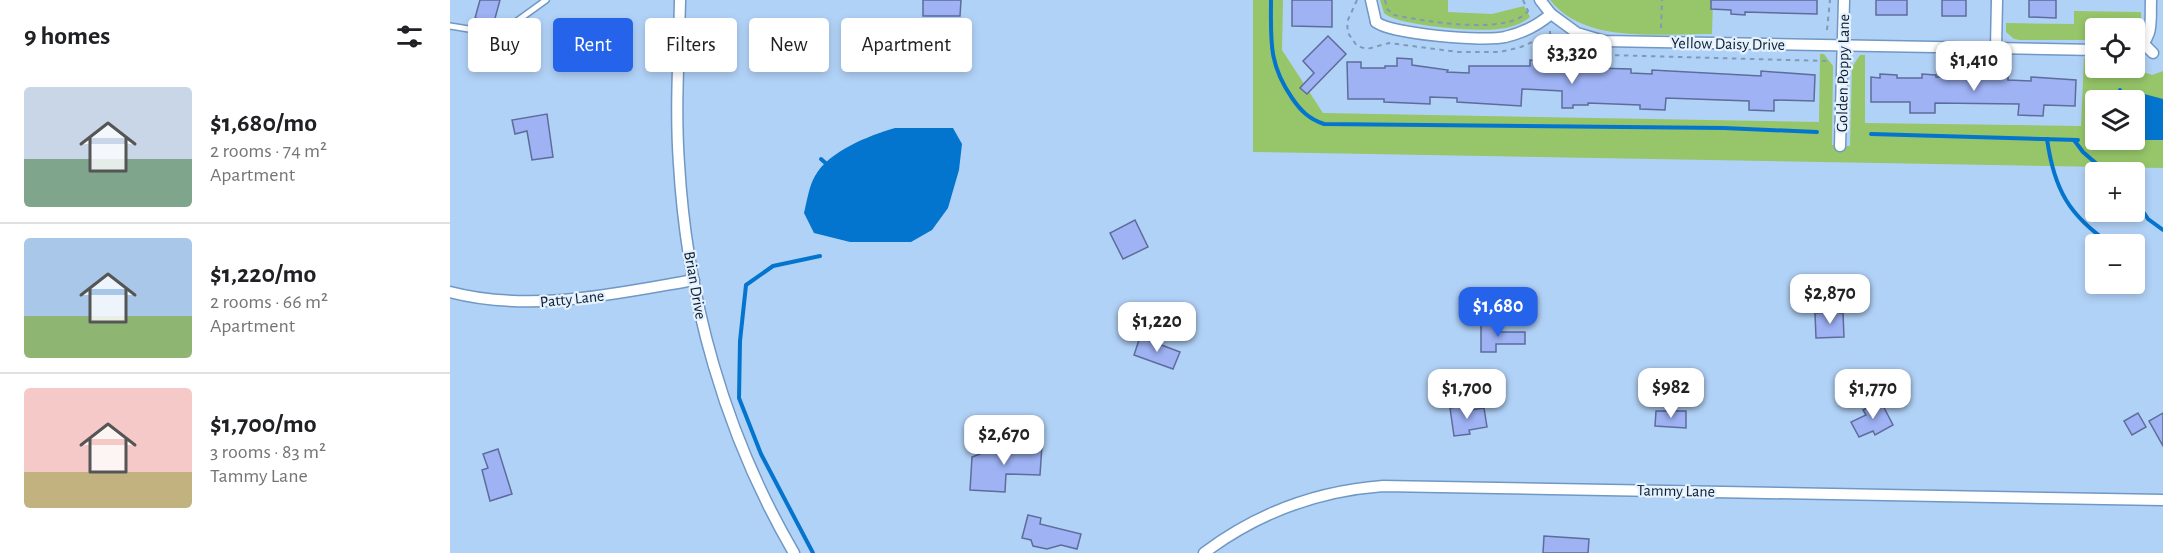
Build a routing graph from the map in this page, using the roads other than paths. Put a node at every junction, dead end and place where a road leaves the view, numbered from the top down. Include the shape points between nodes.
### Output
1 (546, 0) edge
2 (680, 0) edge
3 (1371, 0) edge
4 (1540, 0) edge
5 (1844, 0) edge
6 (1997, 0) edge
7 (2151, 0) edge
8 (1551, 14) junction
9 (450, 26) edge
10 (2145, 38) edge
11 (1843, 46) junction
12 (1996, 48) junction
13 (2145, 49) edge
14 (2085, 50) edge
15 (2153, 53) dead end
16 (1840, 146) dead end
17 (694, 280) junction
18 (450, 292) edge
19 (2163, 500) edge
20 (794, 553) edge
21 (1204, 553) edge

1 - 9 lane via 499,34
2 - 17 street, Brian Drive via 678,163
3 - 8 street via 1372,25 1495,39 1528,30
4 - 8 street, Yellow Daisy Drive
5 - 11 street, Golden Poppy Lane
6 - 12 street
7 - 10 street via 2150,31
8 - 11 street, Yellow Daisy Drive via 1577,33 1604,41
11 - 12 street, Yellow Daisy Drive
11 - 16 street, Golden Poppy Lane
12 - 14 street, Yellow Daisy Drive
13 - 15 street
17 - 18 street, Patty Lane via 531,302 486,300
17 - 20 street, Brian Drive via 724,400 757,481
19 - 21 street, Tammy Lane via 1383,486 1336,492 1276,510

